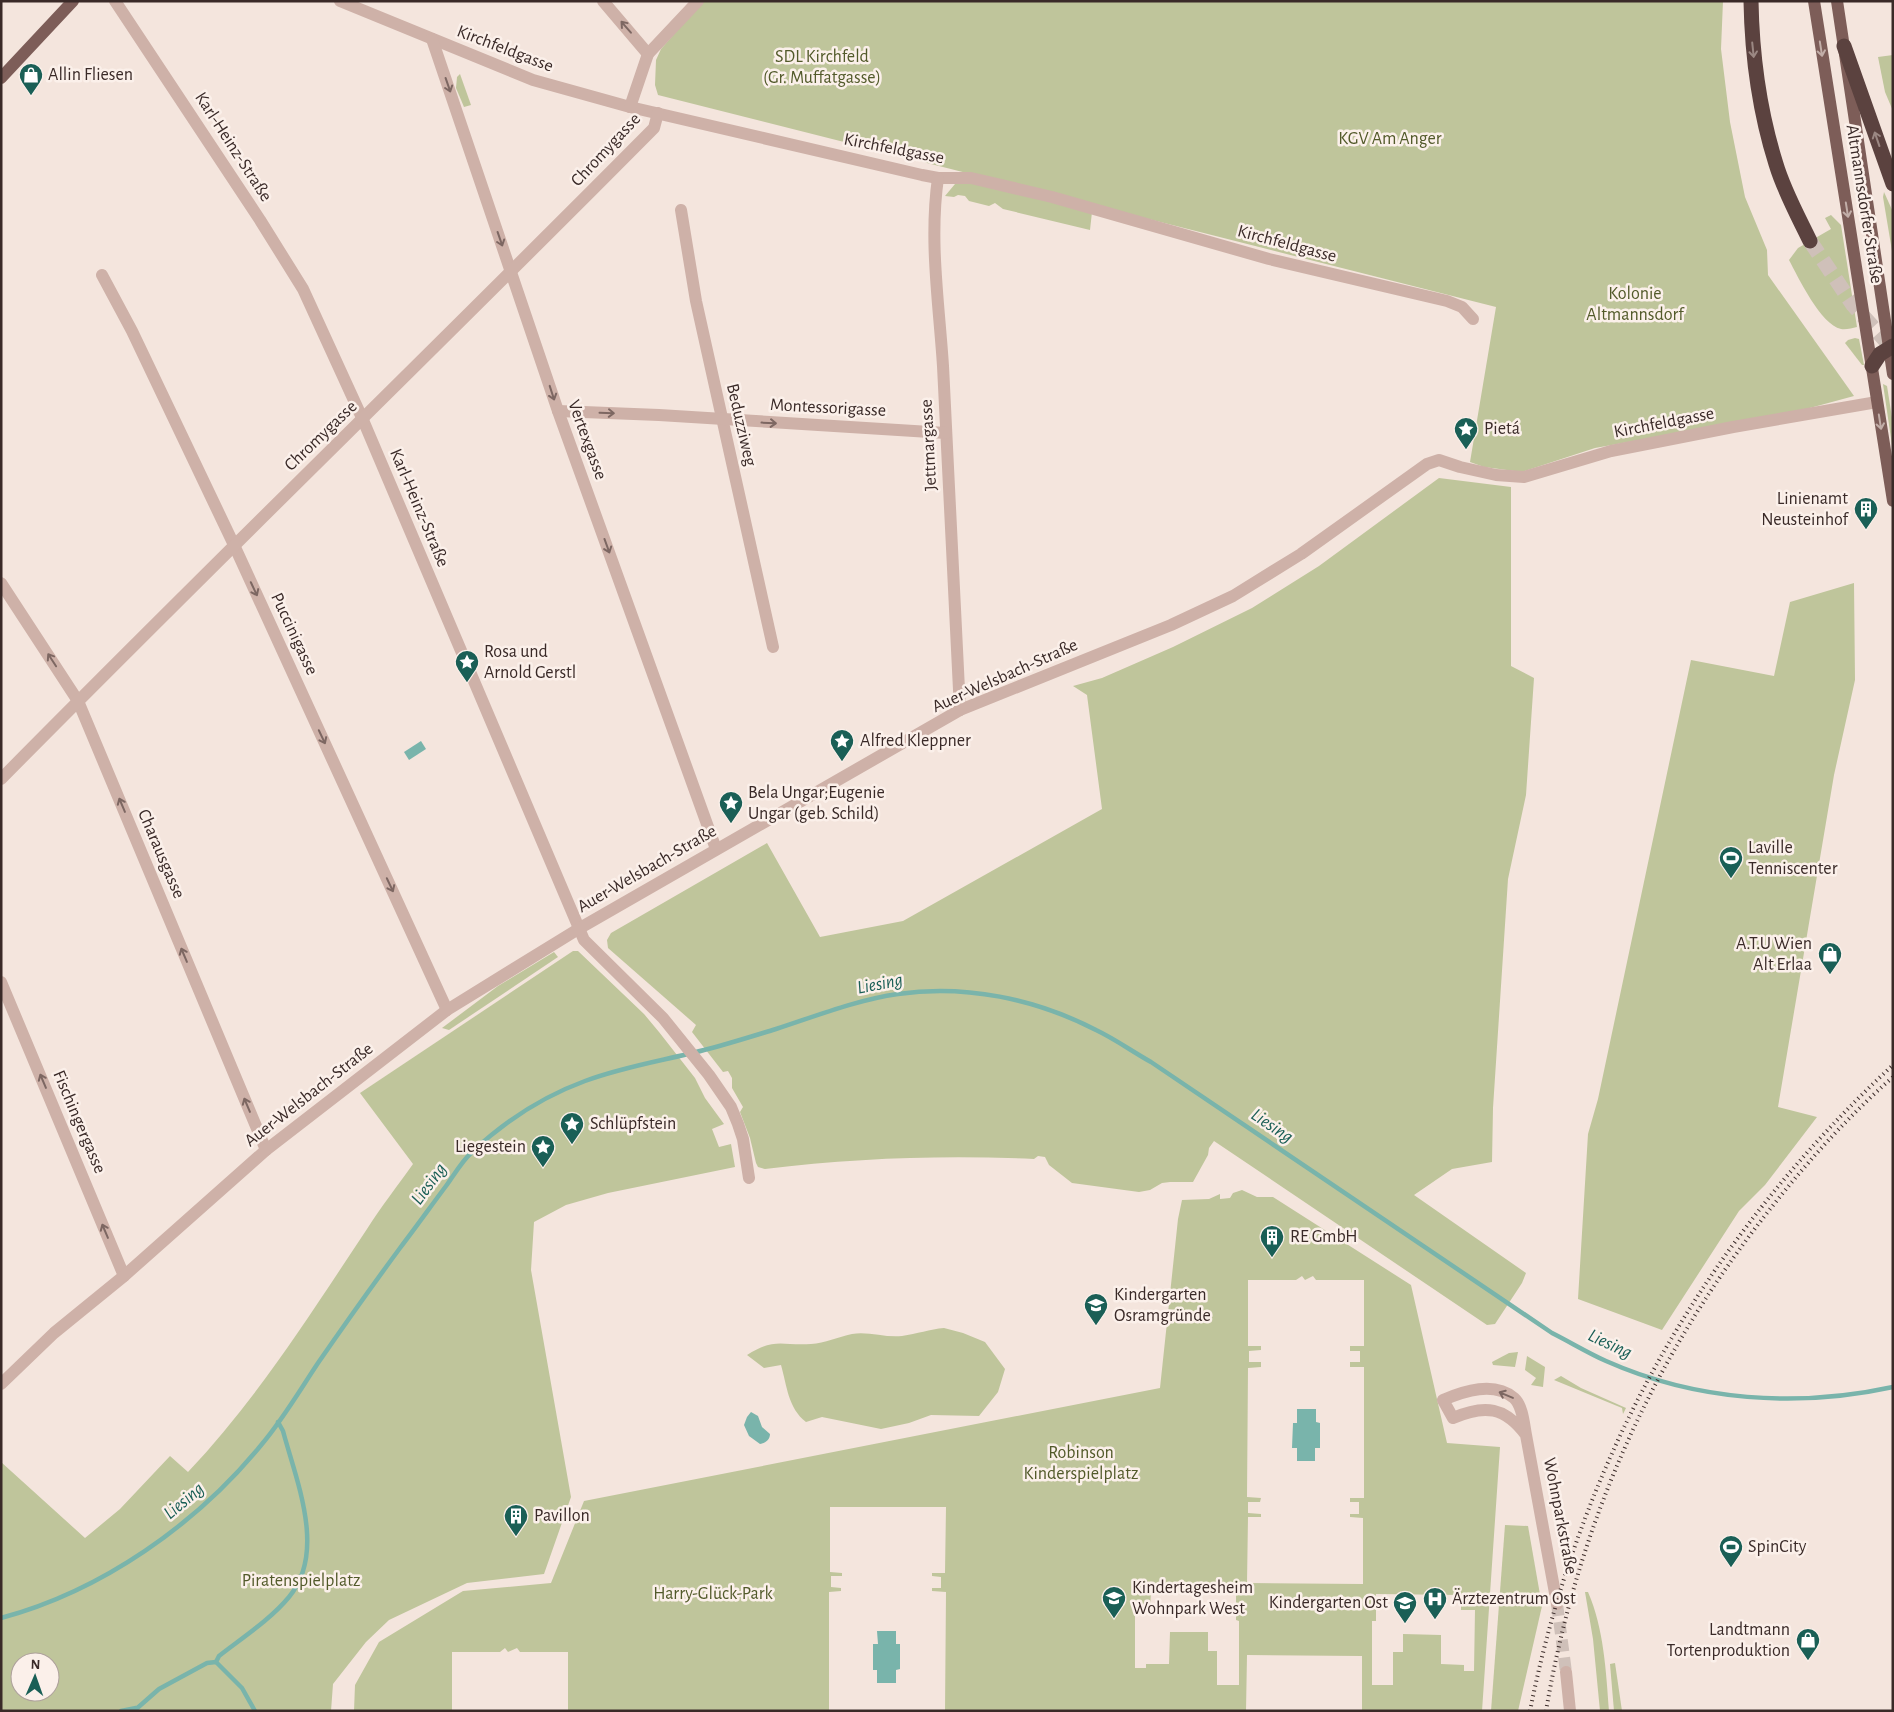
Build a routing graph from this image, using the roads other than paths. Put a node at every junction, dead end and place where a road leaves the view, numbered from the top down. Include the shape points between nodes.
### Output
1 (73, 1) edge
2 (115, 1) edge
3 (340, 1) edge
4 (603, 1) edge
5 (698, 1) edge
6 (1750, 1) edge
7 (1814, 1) edge
8 (1837, 1) edge
9 (432, 39) junction
10 (1844, 46) junction
11 (648, 54) junction
12 (1, 78) edge
13 (630, 107) junction
14 (658, 113) junction
15 (938, 178) junction
16 (1893, 184) edge
17 (681, 210) dead end
18 (1810, 241) tunnel mouth
19 (512, 272) junction
20 (102, 275) dead end
21 (1474, 319) dead end
22 (1891, 347) edge
23 (1872, 366) junction
24 (1893, 374) edge
25 (1877, 402) junction
26 (558, 412) junction
27 (363, 420) junction
28 (722, 420) junction
29 (946, 433) junction
30 (1460, 467) joint
31 (1893, 501) edge
32 (234, 545) junction
33 (1, 583) edge
34 (773, 647) dead end
35 (78, 701) junction
36 (960, 710) junction
37 (1, 779) edge
38 (716, 849) junction
39 (580, 928) junction
40 (1, 982) edge
41 (447, 1010) junction
42 (266, 1150) junction
43 (749, 1178) dead end
44 (124, 1276) junction
45 (1, 1384) edge
46 (1526, 1435) junction
47 (1558, 1604) tunnel mouth
48 (1566, 1672) tunnel mouth
49 (1570, 1711) edge

1 - 12 main road
2 - 27 street, Karl-Heinz-Straße via 303,289
3 - 9 street, Kirchfeldgasse
11 -> 4 street
5 - 11 street
6 -> 18 highway via 1756,86 1765,126 1783,183
7 -> 23 main road, Altmannsdorfer Straße
8 - 10 main road, Altmannsdorfer Straße
9 - 13 street, Kirchfeldgasse via 533,80
9 -> 19 street, Vertexgasse
16 -> 10 highway
10 - 22 main road, Altmannsdorfer Straße
11 - 13 street
13 - 14 street, Kirchfeldgasse
14 - 15 street, Kirchfeldgasse
14 - 19 street, Chromygasse via 654,128
15 - 21 street, Kirchfeldgasse via 966,177 1052,197 1269,259 1447,301
15 - 29 street, Jettmargasse via 935,261
17 - 28 street, Beduzziweg via 696,301
19 -> 26 street, Vertexgasse
19 - 27 street, Chromygasse
20 - 32 street, Puccinigasse
22 - 23 highway via 1880,354
22 - 24 main road, Altmannsdorfer Straße
23 - 25 main road, Altmannsdorfer Straße
25 - 30 street, Kirchfeldgasse via 1611,451 1524,477
25 -> 31 main road, Altmannsdorfer Straße
26 -> 28 street, Montessorigasse
26 -> 38 street, Vertexgasse
27 - 32 street, Chromygasse
27 - 39 street, Karl-Heinz-Straße
28 -> 29 street, Montessorigasse
28 - 34 street, Beduzziweg
29 - 36 street, Jettmargasse
30 - 36 street, Auer-Welsbach-Straße via 1439,460 1427,464 1301,554 1234,596 1171,625
32 - 35 street, Chromygasse
32 -> 41 street, Puccinigasse
35 -> 33 street, Charausgasse
35 - 37 street, Chromygasse
42 -> 35 street, Charausgasse
36 - 38 street, Auer-Welsbach-Straße
38 - 39 street, Auer-Welsbach-Straße
39 - 41 street, Auer-Welsbach-Straße
39 - 43 street, Karl-Heinz-Straße via 584,940 629,982 709,1075 738,1124
44 -> 40 street, Fischingergasse
41 - 42 street, Auer-Welsbach-Straße
42 - 44 street, Auer-Welsbach-Straße
44 - 45 street, Auer-Welsbach-Straße via 54,1333
46 -> 46 street, Wohnparkstraße via 1515,1399 1502,1392 1469,1390 1443,1400 1454,1418 1475,1410 1491,1410 1508,1416
46 - 47 street, Wohnparkstraße
48 - 49 street

